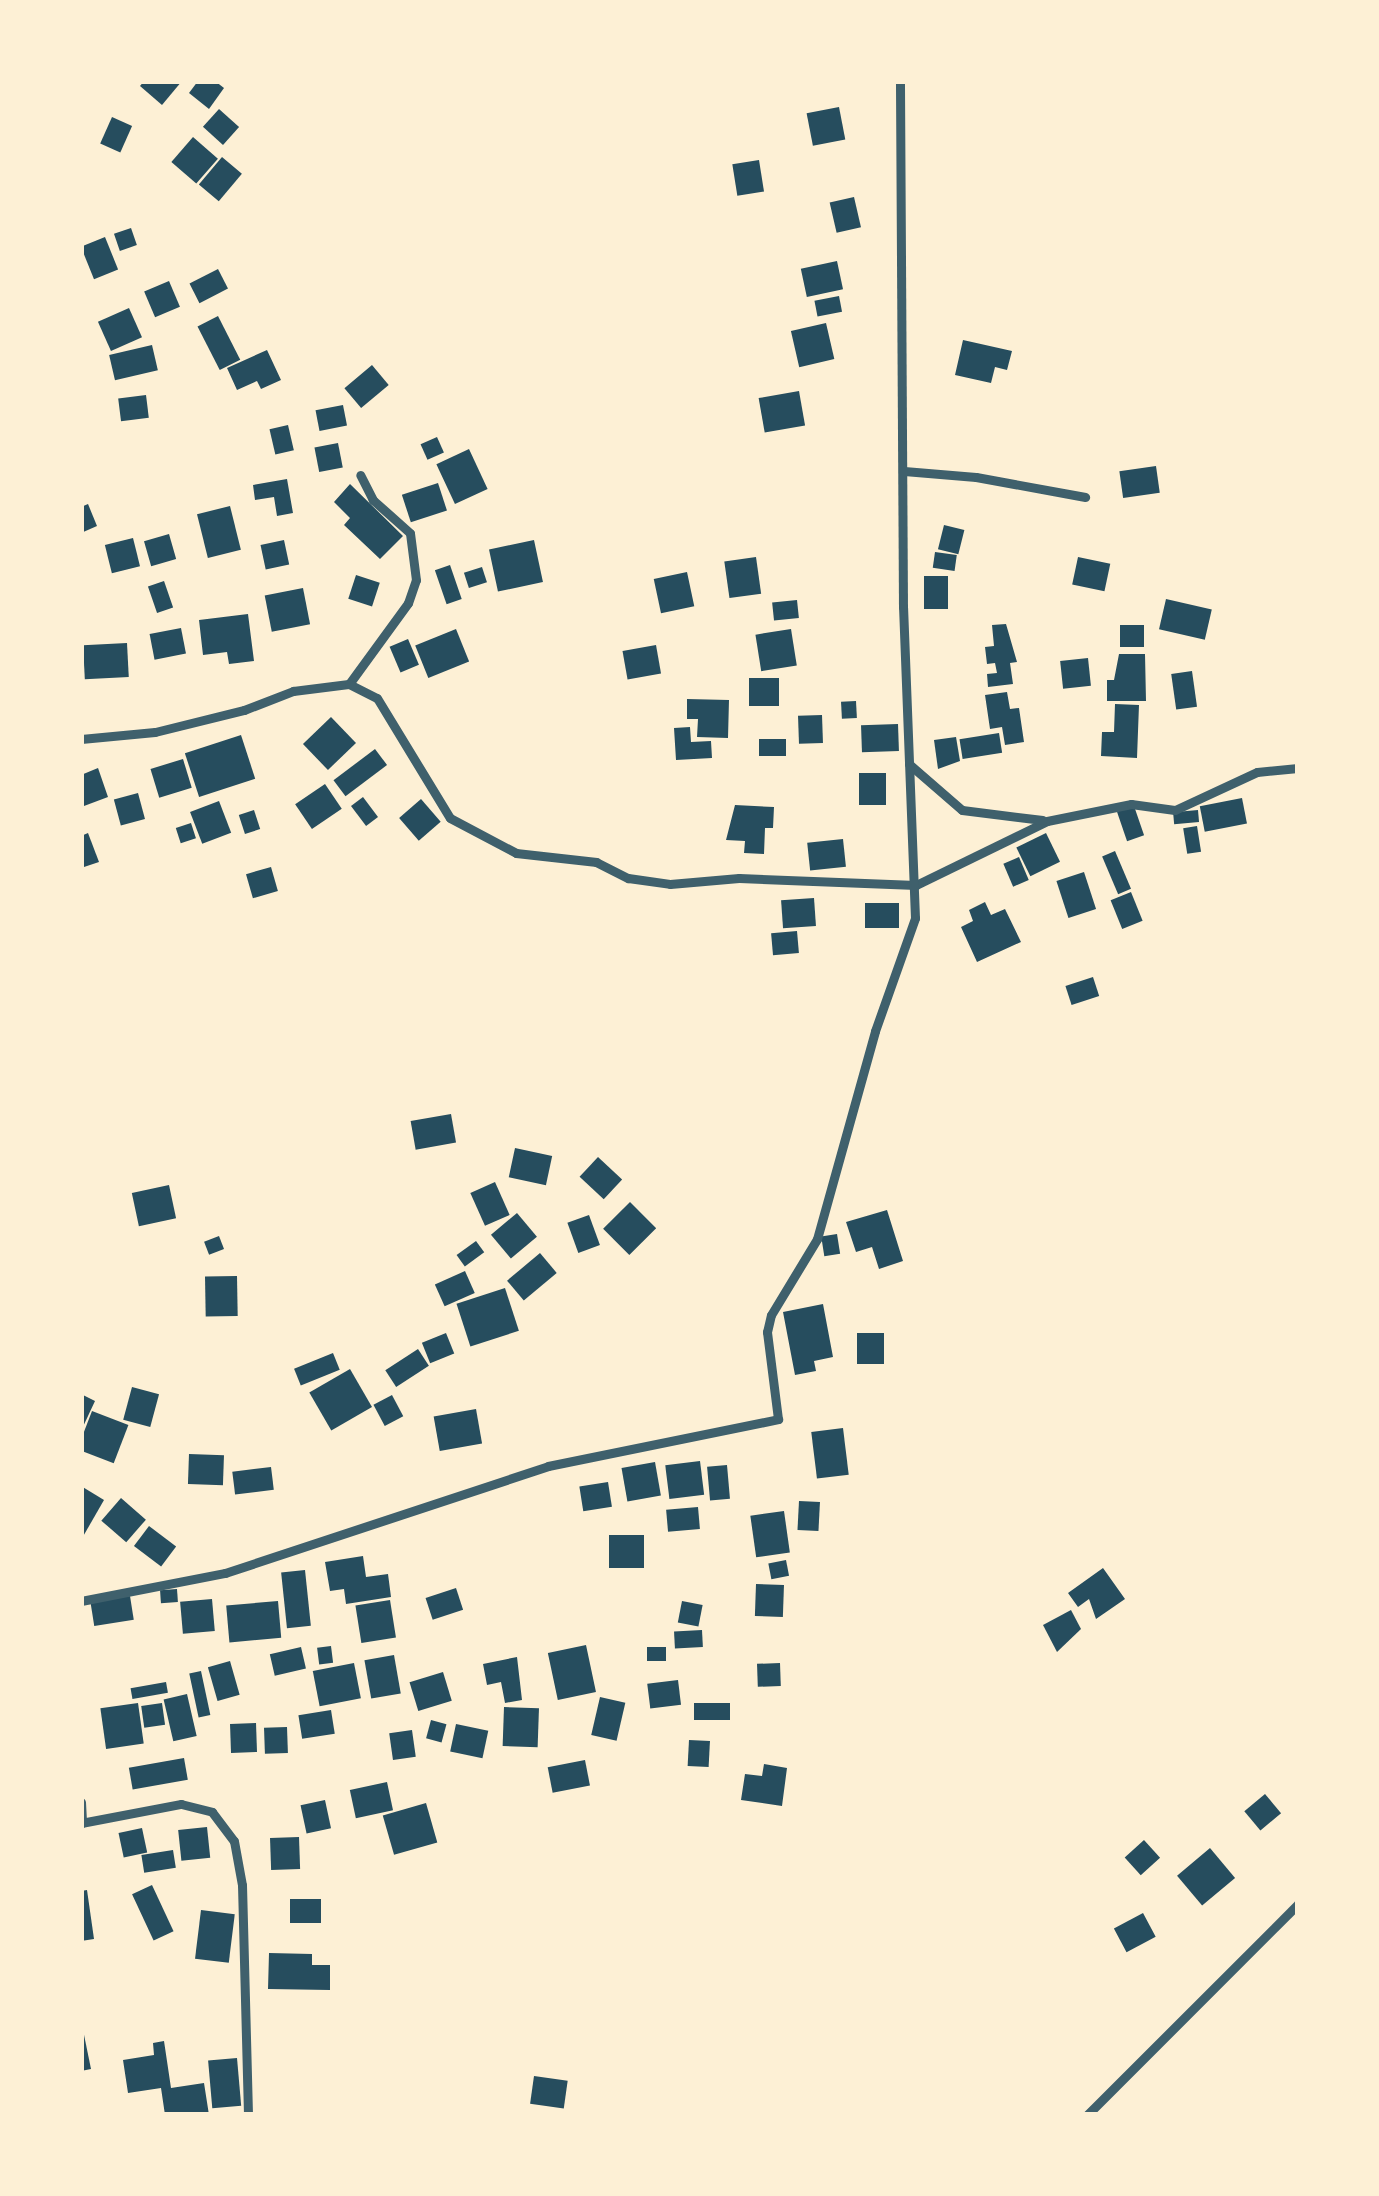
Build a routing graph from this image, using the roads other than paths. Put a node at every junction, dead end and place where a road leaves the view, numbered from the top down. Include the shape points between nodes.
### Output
1 (900, 81) edge
2 (904, 471) junction
3 (359, 476) dead end
4 (1085, 497) dead end
5 (349, 684) junction
6 (81, 739) edge
7 (909, 764) junction
8 (1298, 768) edge
9 (1047, 821) junction
10 (916, 885) junction
11 (81, 1601) edge
12 (81, 1802) edge
13 (81, 1823) edge
14 (1298, 1904) edge
15 (248, 2115) edge
16 (1087, 2115) edge

1 - 2 street
2 - 4 street
2 - 7 street
3 - 5 street via 410,533 416,580
5 - 6 street via 293,691 154,733
5 - 10 street via 377,698 450,818 517,853 596,862 628,878 670,884 739,878
7 - 9 street via 962,810
7 - 10 street
8 - 9 street via 1257,772 1175,810 1131,804
9 - 10 street
10 - 11 street via 907,951 875,1031 817,1239 771,1315 778,1420 548,1466 225,1574
12 - 13 street
13 - 15 street via 181,1804 212,1812 234,1841
14 - 16 street

